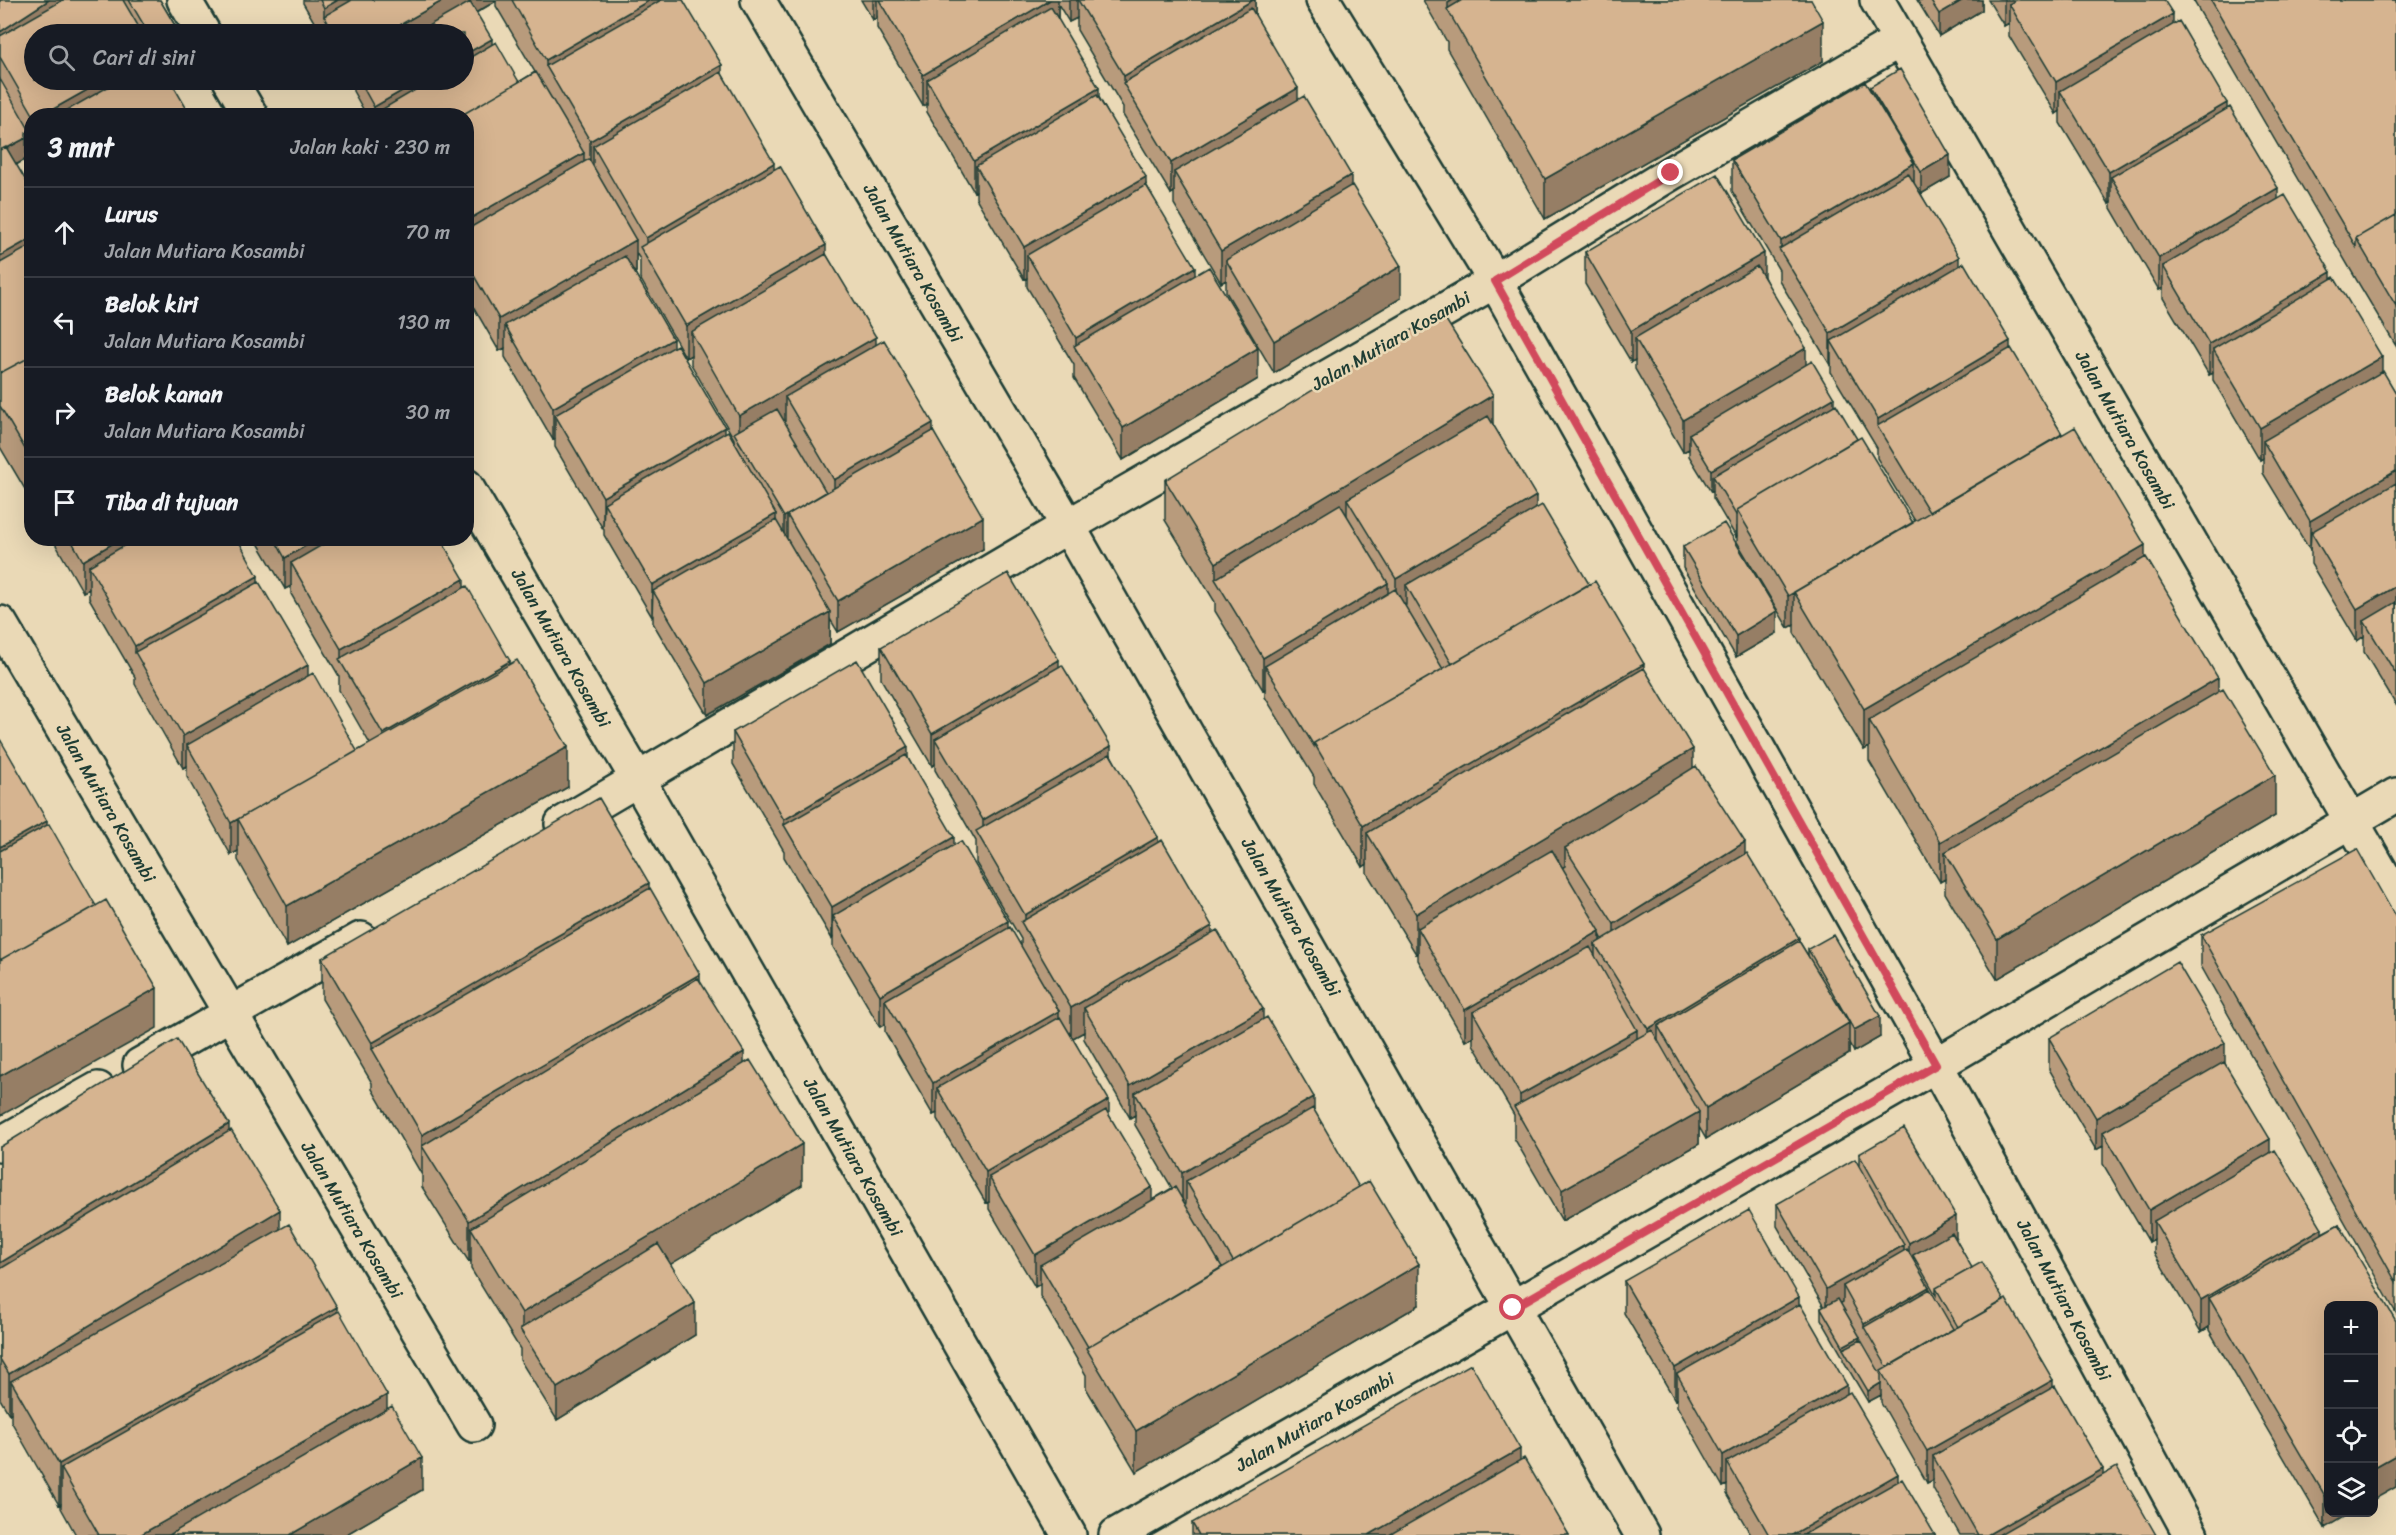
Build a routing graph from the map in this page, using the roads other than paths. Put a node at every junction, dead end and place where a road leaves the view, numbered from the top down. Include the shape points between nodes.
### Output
1 (184, 0) edge
2 (758, 0) edge
3 (1323, 0) edge
4 (1877, 0) edge
5 (198, 24) edge
6 (1900, 40) junction
7 (236, 90) edge
8 (246, 108) edge
9 (1495, 281) junction
10 (474, 500) edge
11 (1068, 526) junction
12 (0, 623) edge
13 (638, 780) junction
14 (2396, 795) edge
15 (2350, 819) junction
16 (536, 839) edge
17 (2396, 898) edge
18 (383, 927) edge
19 (231, 1014) junction
20 (1936, 1065) junction
21 (0, 1144) edge
22 (1513, 1308) junction
23 (474, 1425) dead end
24 (1069, 1535) edge
25 (1116, 1535) edge
26 (1642, 1535) edge
27 (2191, 1535) edge

1 - 5 lane
2 - 11 lane, Jalan Mutiara Kosambi
3 - 9 lane, Jalan Mutiara Kosambi
4 - 6 lane, Jalan Mutiara Kosambi
6 - 9 lane, Jalan Mutiara Kosambi
6 - 15 lane, Jalan Mutiara Kosambi
7 - 8 lane
9 - 11 lane, Jalan Mutiara Kosambi
9 - 20 lane, Jalan Mutiara Kosambi
10 - 13 lane, Jalan Mutiara Kosambi
11 - 13 lane, Jalan Mutiara Kosambi
11 - 22 lane, Jalan Mutiara Kosambi
12 - 19 lane, Jalan Mutiara Kosambi
13 - 16 lane, Jalan Mutiara Kosambi
13 - 24 lane, Jalan Mutiara Kosambi
14 - 15 lane, Jalan Mutiara Kosambi
15 - 17 lane, Jalan Mutiara Kosambi
15 - 20 lane, Jalan Mutiara Kosambi
18 - 19 lane
19 - 21 lane
19 - 23 lane, Jalan Mutiara Kosambi
20 - 22 lane, Jalan Mutiara Kosambi
20 - 27 lane, Jalan Mutiara Kosambi
22 - 25 lane, Jalan Mutiara Kosambi
22 - 26 lane, Jalan Mutiara Kosambi

